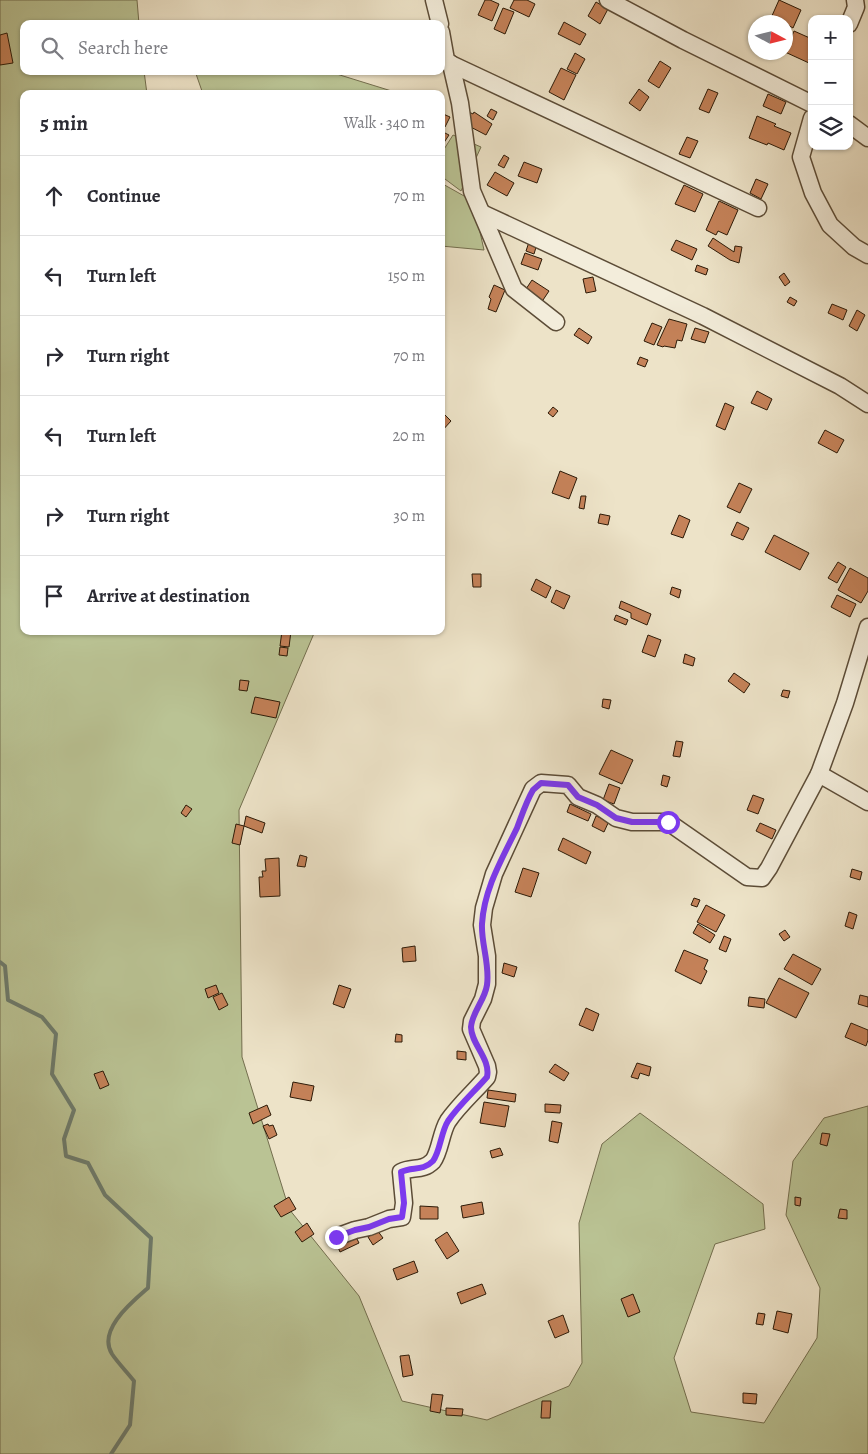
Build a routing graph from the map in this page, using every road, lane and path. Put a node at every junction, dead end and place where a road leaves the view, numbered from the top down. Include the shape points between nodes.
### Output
1 (434, 0) edge
2 (608, 0) edge
3 (855, 0) edge
4 (853, 15) edge
5 (439, 20) edge
6 (445, 54) edge
7 (451, 64) junction
8 (808, 102) edge
9 (853, 127) edge
10 (808, 134) edge
11 (868, 138) edge
12 (758, 208) dead end
13 (482, 213) junction
14 (868, 255) edge
15 (556, 322) dead end
16 (868, 404) edge
17 (868, 627) edge
18 (864, 656) edge
19 (819, 774) junction
20 (868, 802) edge
21 (336, 1237) dead end

1 - 5 street
2 - 8 street
3 - 4 street
6 - 7 street
7 - 12 street
7 - 13 street via 460,103 472,191
9 - 11 street
10 - 14 street via 802,157 813,193 830,225
13 - 15 street via 514,289
13 - 16 street via 703,316 840,386
17 - 18 street
18 - 19 street
19 - 20 street
19 - 21 street via 762,878 747,877 668,822 632,822 616,818 578,797 568,785 541,783 533,790 494,874 484,908 482,925 487,984 471,1029 487,1066 487,1077 448,1121 433,1160 424,1167 401,1172 402,1217

